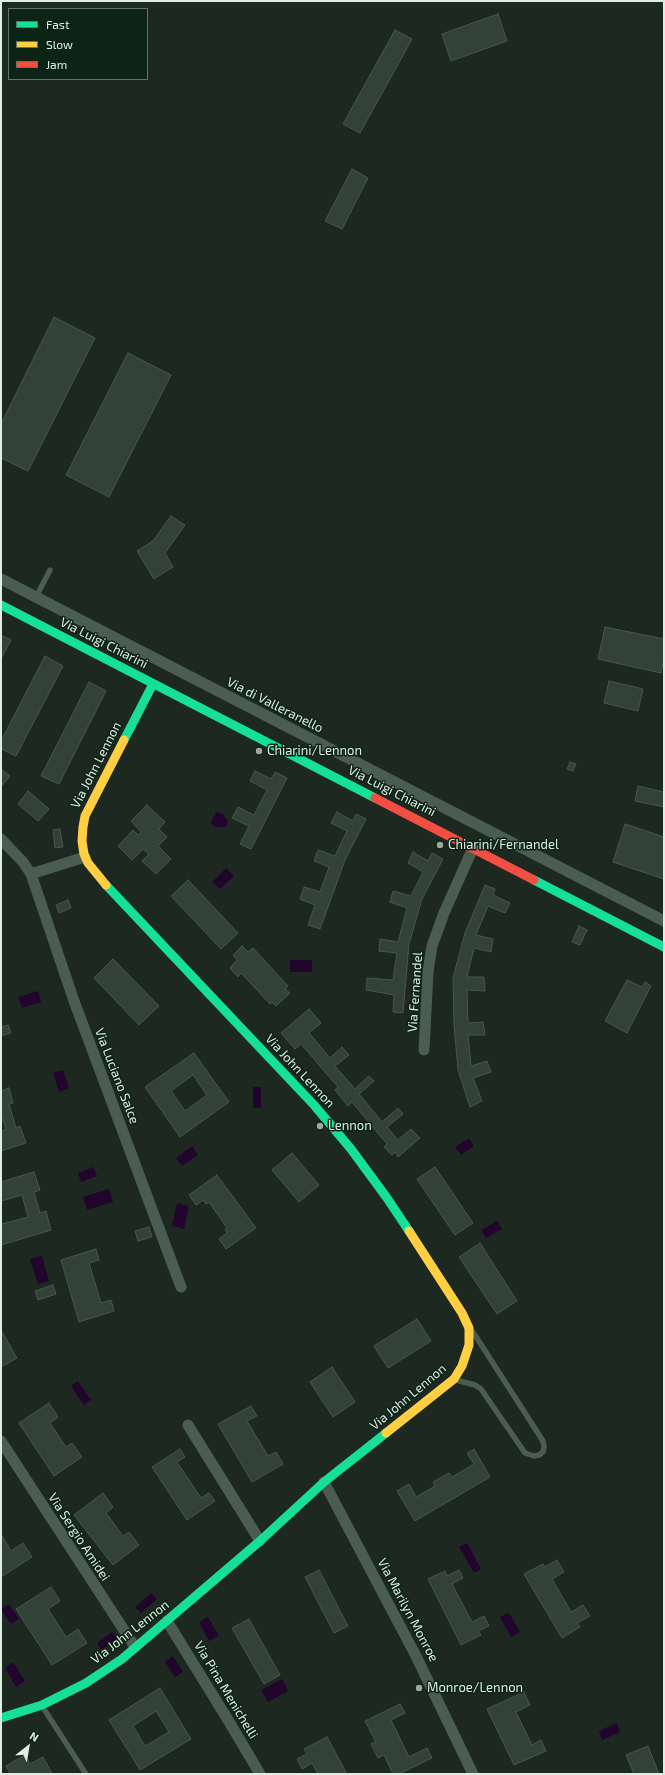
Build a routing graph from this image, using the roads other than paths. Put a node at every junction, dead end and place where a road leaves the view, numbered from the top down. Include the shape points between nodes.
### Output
1 (50, 570) dead end
2 (1, 579) edge
3 (36, 597) junction
4 (1, 605) edge
5 (153, 684) junction
6 (1, 839) edge
7 (473, 848) junction
8 (85, 857) junction
9 (31, 874) junction
10 (664, 921) edge
11 (664, 947) edge
12 (424, 1050) dead end
13 (181, 1287) dead end
14 (467, 1323) junction
15 (454, 1379) junction
16 (188, 1425) dead end
17 (1, 1441) edge
18 (324, 1482) junction
19 (260, 1541) junction
20 (167, 1621) junction
21 (135, 1647) junction
22 (42, 1705) junction
23 (1, 1718) edge
24 (86, 1774) edge
25 (260, 1774) edge
26 (473, 1774) edge

1 - 3 lane
2 - 3 street, Via di Valleranello
3 - 10 street, Via di Valleranello
4 - 5 street, Via Luigi Chiarini
5 - 7 street, Via Luigi Chiarini
5 - 8 street, Via John Lennon via 85,816 82,836
6 - 9 street, Via Luciano Salce
7 - 11 street, Via Luigi Chiarini
7 - 12 street, Via Fernandel via 432,946
8 - 9 street
8 - 14 street, Via John Lennon via 99,878 343,1139 387,1198
9 - 13 street, Via Luciano Salce via 74,1002
14 - 15 street, Via John Lennon via 469,1345 466,1357
14 - 15 lane via 543,1441 543,1452 534,1456 525,1453 481,1389
15 - 18 street, Via John Lennon
16 - 19 street
17 - 21 street, Via Sergio Amidei
18 - 19 street, Via John Lennon
18 - 26 street, Via Marilyn Monroe via 416,1656
19 - 20 street, Via John Lennon
20 - 21 street, Via John Lennon
20 - 25 street, Via Pina Menichelli
21 - 22 street, Via John Lennon via 105,1671
22 - 23 street, Via John Lennon
22 - 24 lane

